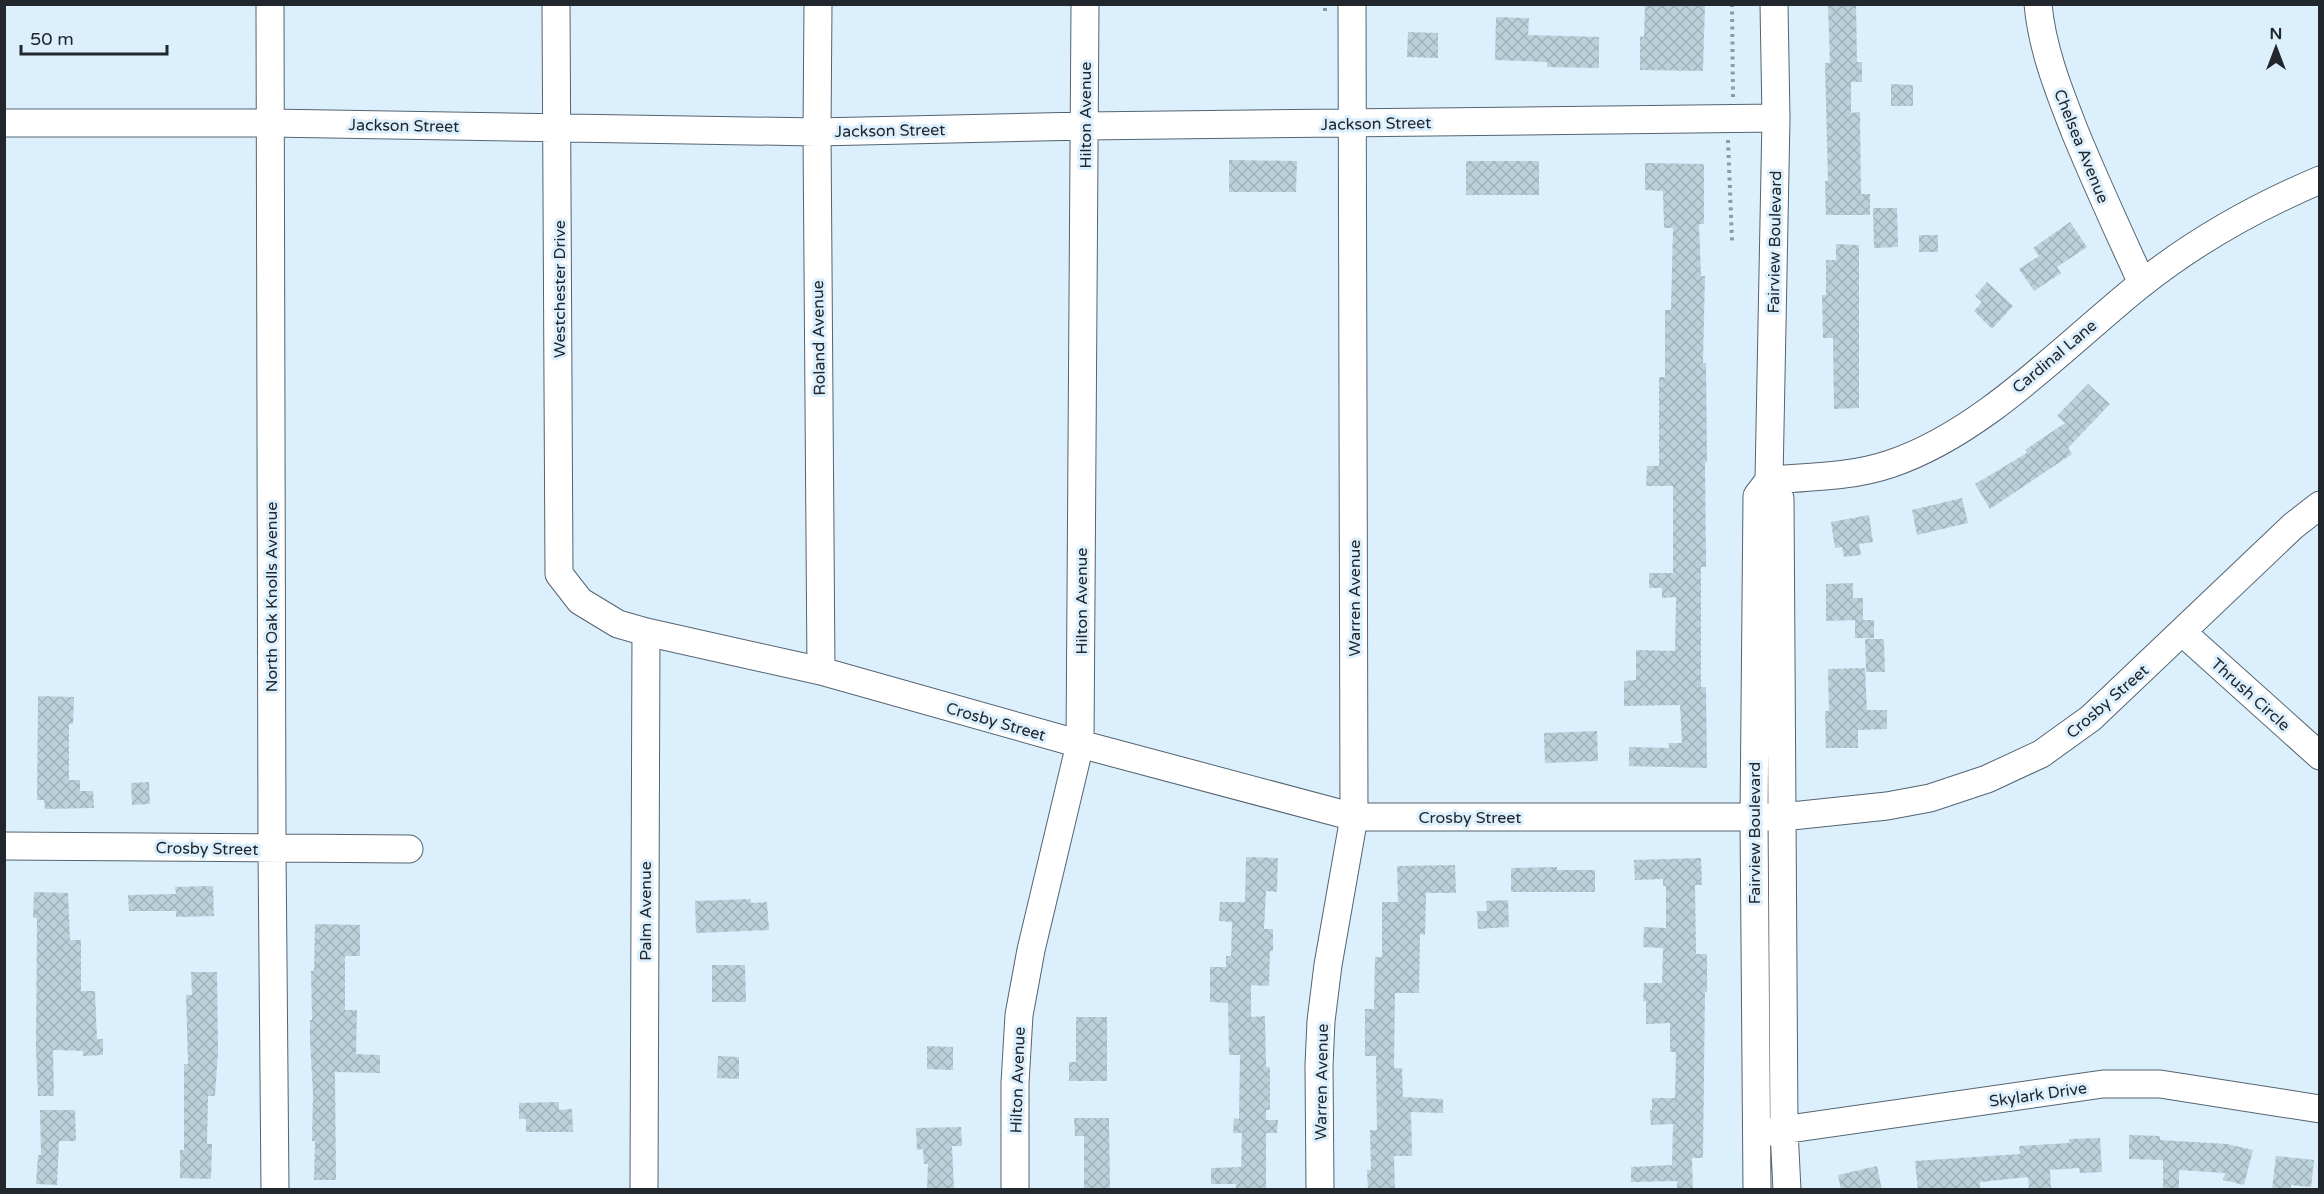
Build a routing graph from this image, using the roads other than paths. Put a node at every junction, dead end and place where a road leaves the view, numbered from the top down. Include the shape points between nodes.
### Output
1 (270, 4) edge
2 (556, 4) edge
3 (818, 4) edge
4 (1085, 4) edge
5 (1352, 4) edge
6 (1774, 4) edge
7 (2037, 4) edge
8 (1776, 118) junction
9 (4, 123) edge
10 (270, 123) junction
11 (1354, 123) junction
12 (1085, 126) junction
13 (558, 129) junction
14 (817, 132) junction
15 (2319, 180) edge
16 (2142, 283) junction
17 (1769, 480) junction
18 (2319, 505) edge
19 (559, 574) joint
20 (645, 632) junction
21 (2182, 632) junction
22 (821, 672) junction
23 (1080, 744) junction
24 (2319, 756) edge
25 (1354, 817) junction
26 (1782, 817) junction
27 (1754, 818) junction
28 (4, 846) edge
29 (272, 849) junction
30 (409, 849) dead end
31 (2319, 1109) edge
32 (1784, 1130) junction
33 (1756, 1134) junction
34 (275, 1190) edge
35 (644, 1190) edge
36 (1016, 1190) edge
37 (1320, 1190) edge
38 (1757, 1190) edge
39 (1787, 1190) edge

1 - 10 street, North Oak Knolls Avenue
2 - 13 street, Westchester Drive
3 - 14 street, Roland Avenue
4 - 12 street, Hilton Avenue
5 - 11 street, Warren Avenue
6 - 8 street, Fairview Boulevard
7 - 16 street, Chelsea Avenue via 2045,50 2068,115
8 - 11 street, Jackson Street
8 - 17 street, Fairview Boulevard
9 - 10 street, Jackson Street
10 - 13 street, Jackson Street
10 - 29 street, North Oak Knolls Avenue
11 - 12 street, Jackson Street
11 - 25 street, Warren Avenue
12 - 14 street, Jackson Street
12 - 23 street, Hilton Avenue
13 - 14 street, Jackson Street
13 - 19 street, Westchester Drive
14 - 22 street, Roland Avenue
15 - 16 street, Cardinal Lane via 2221,229
16 - 17 street, Cardinal Lane via 1964,429 1870,470
17 - 26 street, Fairview Boulevard via 1780,498
17 - 27 street, Fairview Boulevard via 1758,496
18 - 21 street, Crosby Street
19 - 20 street, Crosby Street via 580,601 618,624
20 - 22 street, Crosby Street
20 - 35 street, Palm Avenue
21 - 24 street, Thrush Circle
21 - 26 street, Crosby Street via 2091,718 2016,767 1930,798
22 - 23 street, Crosby Street
23 - 25 street, Crosby Street
23 - 36 street, Hilton Avenue via 1019,1015 1015,1071
25 - 27 street, Crosby Street
25 - 37 street, Warren Avenue via 1321,1021
26 - 27 street, Crosby Street
26 - 32 street, Fairview Boulevard
27 - 33 street, Fairview Boulevard
28 - 29 street, Crosby Street
29 - 30 street, Crosby Street
29 - 34 street, North Oak Knolls Avenue
31 - 32 street, Skylark Drive via 2160,1084 2103,1084
32 - 33 street, Skylark Drive
32 - 39 street, Fairview Boulevard
33 - 38 street, Fairview Boulevard

